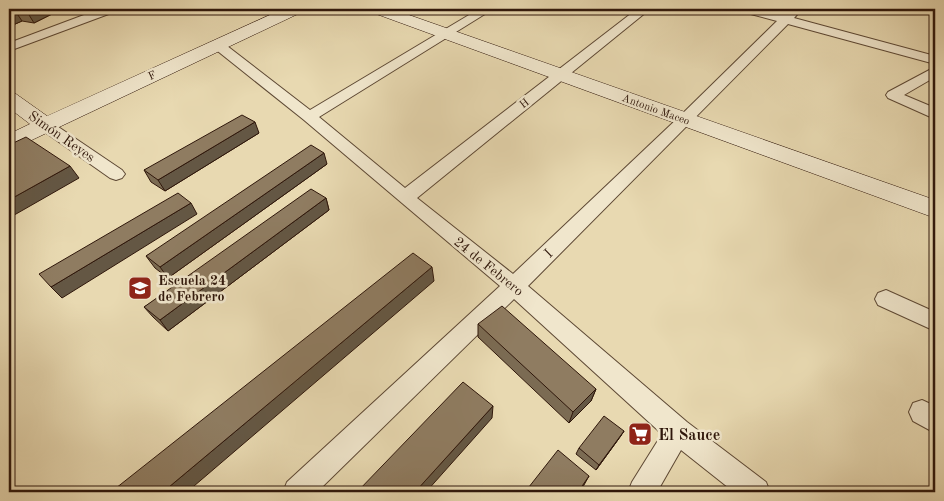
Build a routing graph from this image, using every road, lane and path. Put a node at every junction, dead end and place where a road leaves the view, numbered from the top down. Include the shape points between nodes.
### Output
1 (110, 9) edge
2 (296, 9) edge
3 (377, 9) edge
4 (488, 9) edge
5 (644, 9) edge
6 (747, 9) edge
7 (791, 14) edge
8 (447, 34) junction
9 (217, 45) junction
10 (9, 47) edge
11 (935, 60) edge
12 (935, 71) edge
13 (560, 74) junction
14 (9, 98) edge
15 (935, 114) edge
16 (309, 117) junction
17 (686, 119) junction
18 (45, 125) junction
19 (9, 142) edge
20 (116, 174) dead end
21 (405, 198) junction
22 (935, 209) edge
23 (514, 286) junction
24 (886, 299) dead end
25 (935, 322) edge
26 (678, 432) junction
27 (297, 492) edge
28 (642, 492) edge
29 (756, 492) edge

1 - 10 street
2 - 9 main road, F
3 - 8 main road, Antonio Maceo
4 - 8 street
5 - 13 street, H
6 - 7 street
7 - 11 street
7 - 17 street, I
8 - 13 main road, Antonio Maceo
8 - 16 street
9 - 16 street, 24 de Febrero
9 - 18 main road, F
12 - 15 street via 893,95
13 - 17 main road, Antonio Maceo
13 - 21 street, H
14 - 18 main road, Simón Reyes
16 - 21 street, 24 de Febrero
17 - 22 main road, Antonio Maceo
17 - 23 street, I
18 - 19 main road, F
18 - 20 street, Simón Reyes
21 - 23 street, 24 de Febrero
23 - 26 street, 24 de Febrero
23 - 27 street, I
24 - 25 street
26 - 28 street
26 - 29 street, 24 de Febrero

